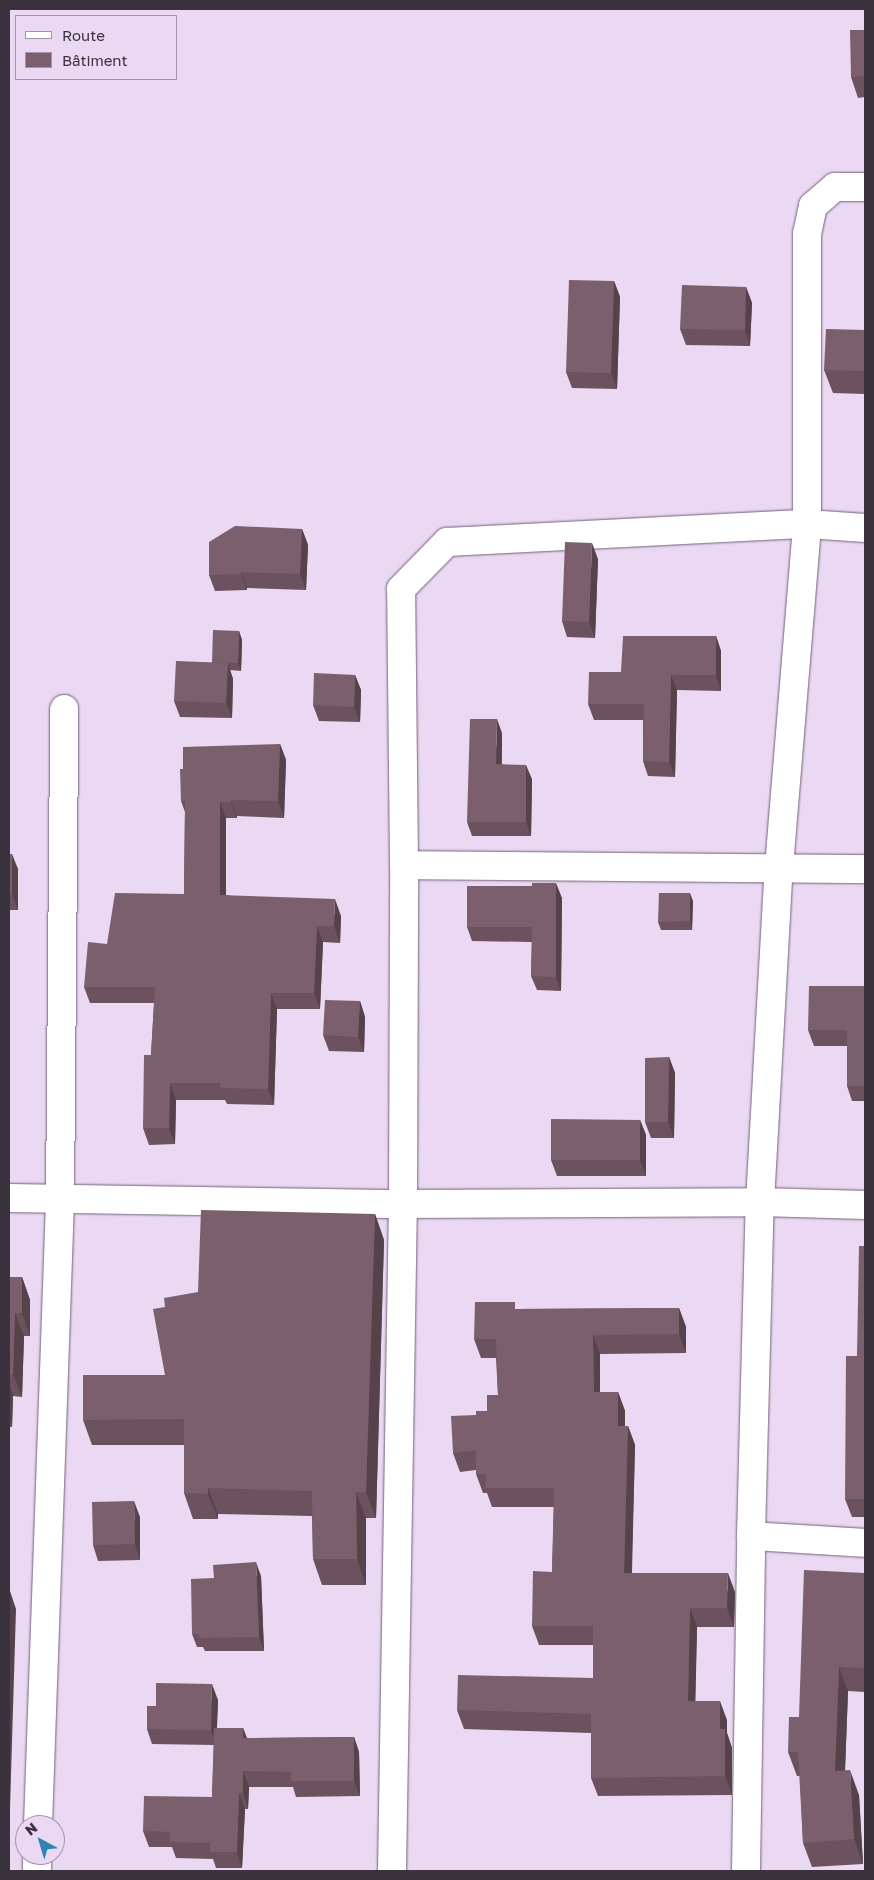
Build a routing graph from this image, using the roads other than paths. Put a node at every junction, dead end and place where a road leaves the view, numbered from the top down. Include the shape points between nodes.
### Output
1 (865, 188) edge
2 (807, 524) junction
3 (865, 528) edge
4 (64, 709) dead end
5 (404, 866) junction
6 (780, 867) junction
7 (865, 869) edge
8 (9, 1198) edge
9 (60, 1200) junction
10 (760, 1202) junction
11 (403, 1204) junction
12 (865, 1205) edge
13 (751, 1536) junction
14 (865, 1543) edge
15 (38, 1815) edge
16 (392, 1871) edge
17 (746, 1871) edge

1 - 2 street via 835,187 813,206 807,234
2 - 3 street
2 - 5 street via 447,542 401,589
2 - 6 street
4 - 9 street
5 - 6 street
5 - 11 street
6 - 7 street
6 - 10 street
8 - 9 street
9 - 11 street
9 - 15 street
10 - 11 street
10 - 12 street
10 - 13 street
11 - 16 street
13 - 14 street
13 - 17 street

